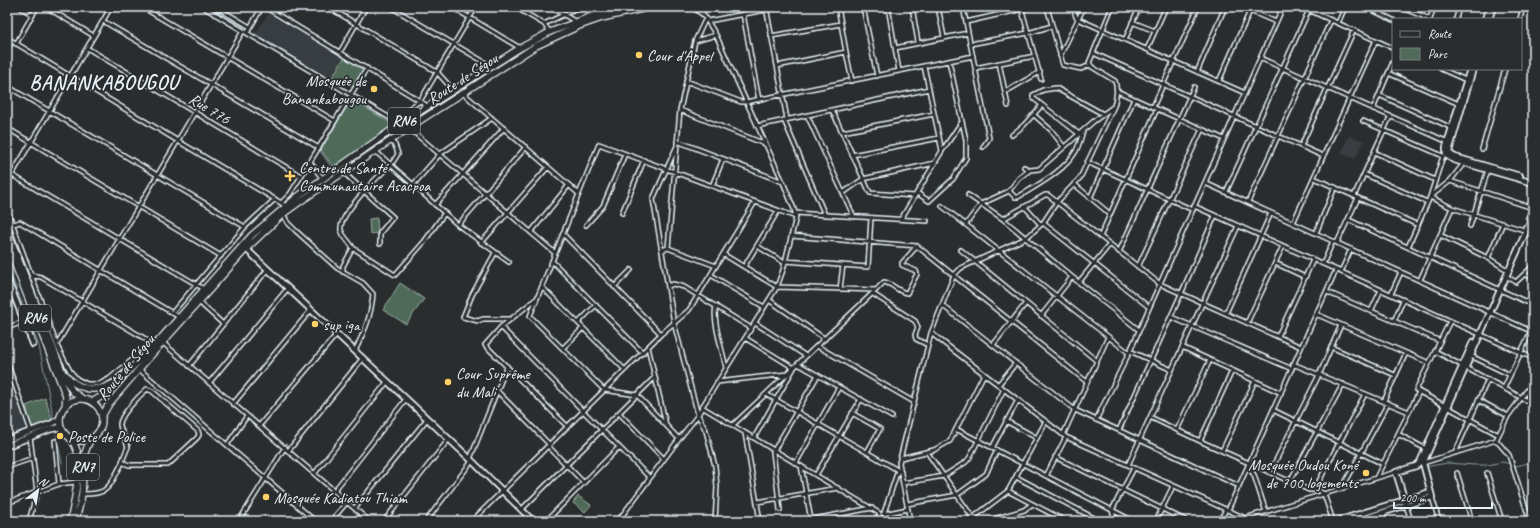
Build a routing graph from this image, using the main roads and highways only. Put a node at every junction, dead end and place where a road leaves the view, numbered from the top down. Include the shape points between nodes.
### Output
1 (624, 7) edge
2 (651, 7) edge
3 (676, 7) edge
4 (683, 7) edge
5 (609, 9) edge
6 (7, 230) edge
7 (7, 244) edge
8 (244, 247) junction
9 (61, 368) junction
10 (122, 377) junction
11 (83, 399) junction
12 (92, 402) junction
13 (65, 407) junction
14 (102, 416) junction
15 (60, 417) junction
16 (62, 429) junction
17 (30, 434) junction
18 (70, 438) junction
19 (92, 438) junction
20 (7, 440) edge
21 (7, 446) edge
22 (79, 494) junction
23 (70, 521) edge
24 (75, 521) edge

1 - 5 highway, Route de Ségou / RN6
2 - 8 highway, Route de Ségou / RN6 via 610,15 579,26 526,52 343,172 283,214
3 - 4 highway
5 - 8 highway, Route de Ségou / RN6 via 550,32 427,106 284,204 252,235
6 - 9 highway, RN6 via 55,345
7 - 13 highway, RN6 via 64,391
8 - 10 highway, Route de Ségou / RN6 via 154,346
8 - 14 highway, Route de Ségou / RN6 via 109,404
9 - 10 highway, RN6 via 74,384 95,390 106,387
9 - 11 highway, RN6 via 70,388
10 - 12 highway, Route de Ségou / RN6 via 104,395
11 - 12 highway
11 - 13 highway via 71,402
12 - 14 highway, Route de Ségou
13 - 15 highway
14 - 19 highway via 99,431
15 - 16 highway
15 - 17 main road
16 - 17 main road
16 - 18 highway
17 - 20 main road
17 - 21 main road
18 - 19 highway via 81,441
18 - 22 highway, RN7 via 78,456 76,482
19 - 22 highway, RN7 via 83,456
22 - 23 highway, RN7
22 - 24 highway, RN7

